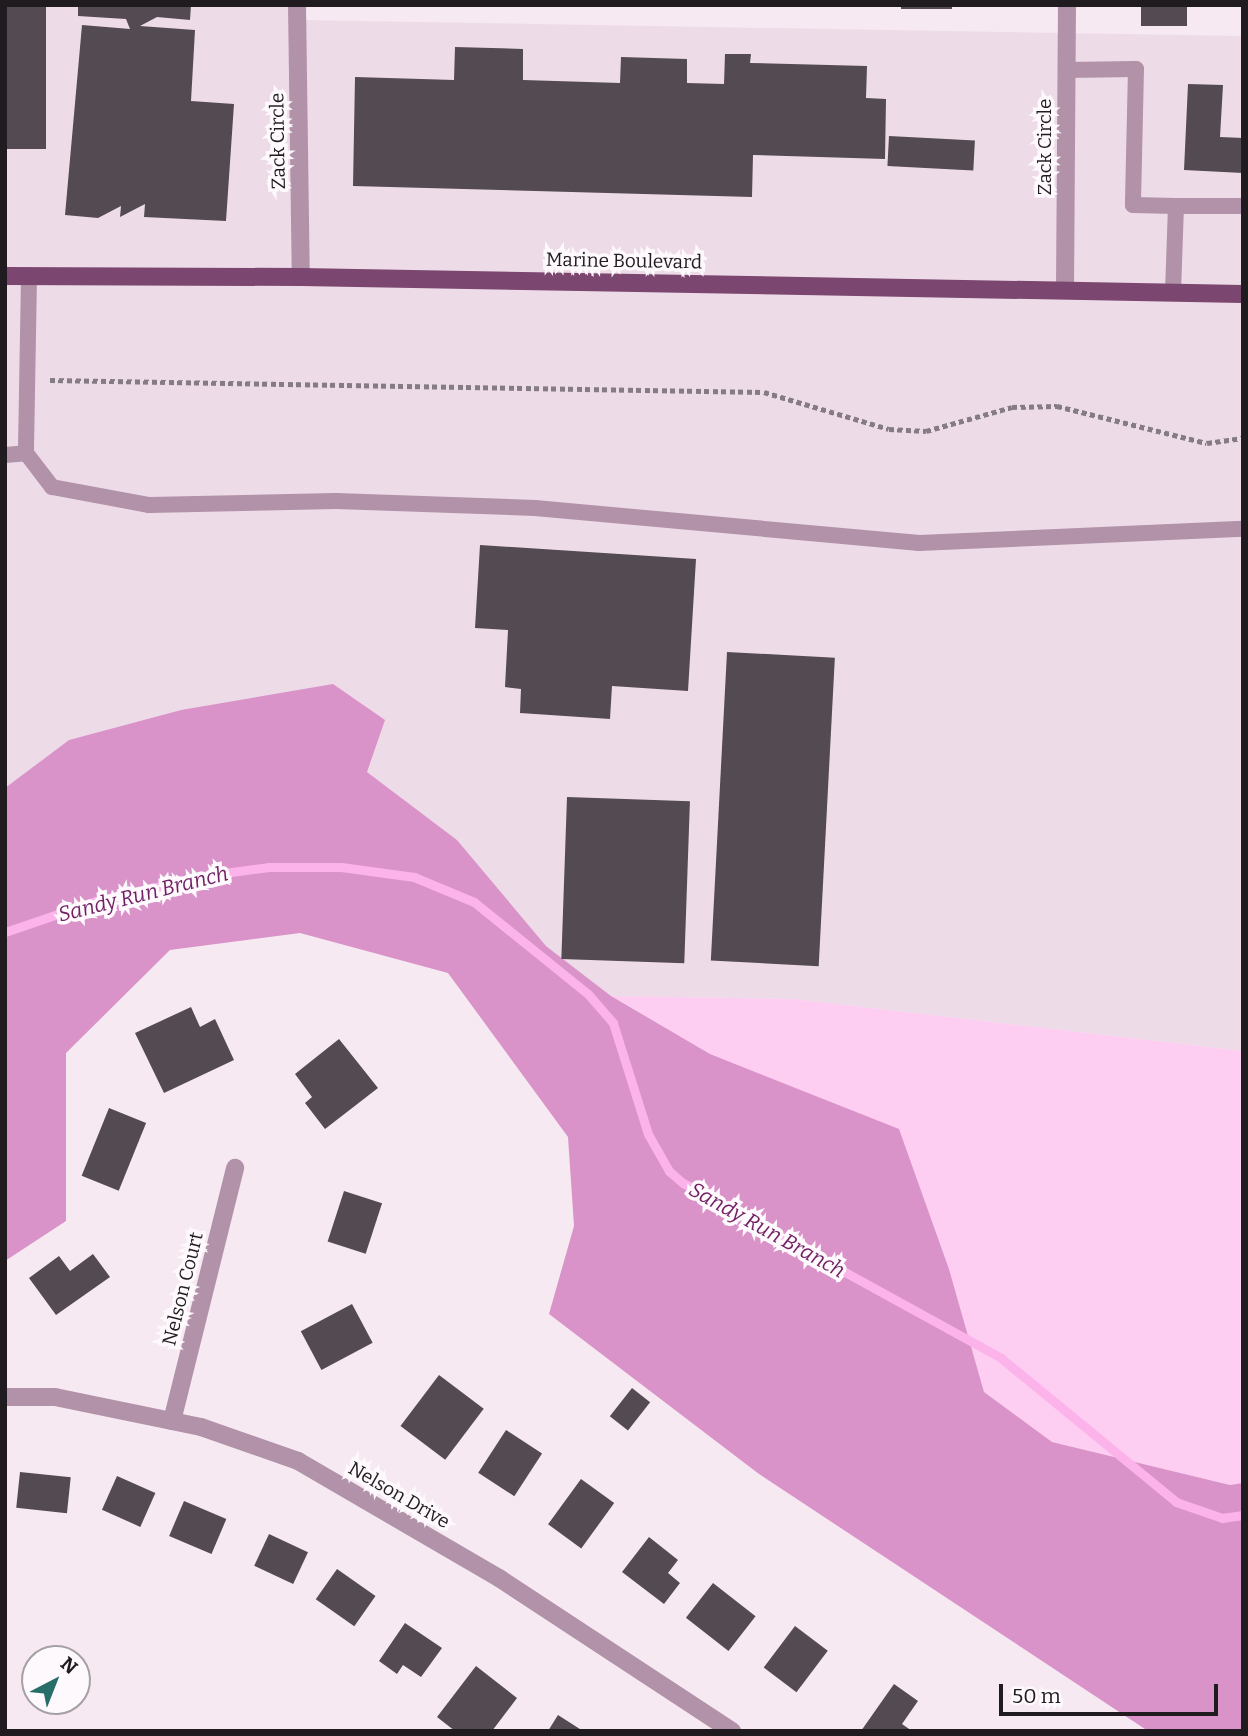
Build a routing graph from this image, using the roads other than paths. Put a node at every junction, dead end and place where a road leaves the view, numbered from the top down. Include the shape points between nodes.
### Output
1 (297, 5) edge
2 (1067, 5) edge
3 (1066, 69) junction
4 (1176, 206) junction
5 (1243, 206) edge
6 (5, 276) edge
7 (29, 277) junction
8 (300, 277) junction
9 (1065, 289) junction
10 (1173, 292) junction
11 (1243, 294) edge
12 (26, 453) junction
13 (5, 455) edge
14 (1243, 529) edge
15 (235, 1168) dead end
16 (5, 1397) edge
17 (172, 1421) junction
18 (732, 1731) edge

1 - 8 street, Zack Circle
2 - 3 street, Zack Circle
3 - 4 lane via 1136,69 1133,205
3 - 9 street, Zack Circle
4 - 5 lane
4 - 10 lane
6 - 7 main road, Marine Boulevard
7 - 8 main road, Marine Boulevard
7 - 12 lane
8 - 9 main road, Marine Boulevard
9 - 10 main road, Marine Boulevard
10 - 11 main road, Marine Boulevard
12 - 13 lane
12 - 14 lane via 52,487 149,505 337,501 536,508 919,543
15 - 17 street, Nelson Court
16 - 17 street, Nelson Drive via 55,1397
17 - 18 street, Nelson Drive via 298,1461 499,1578

